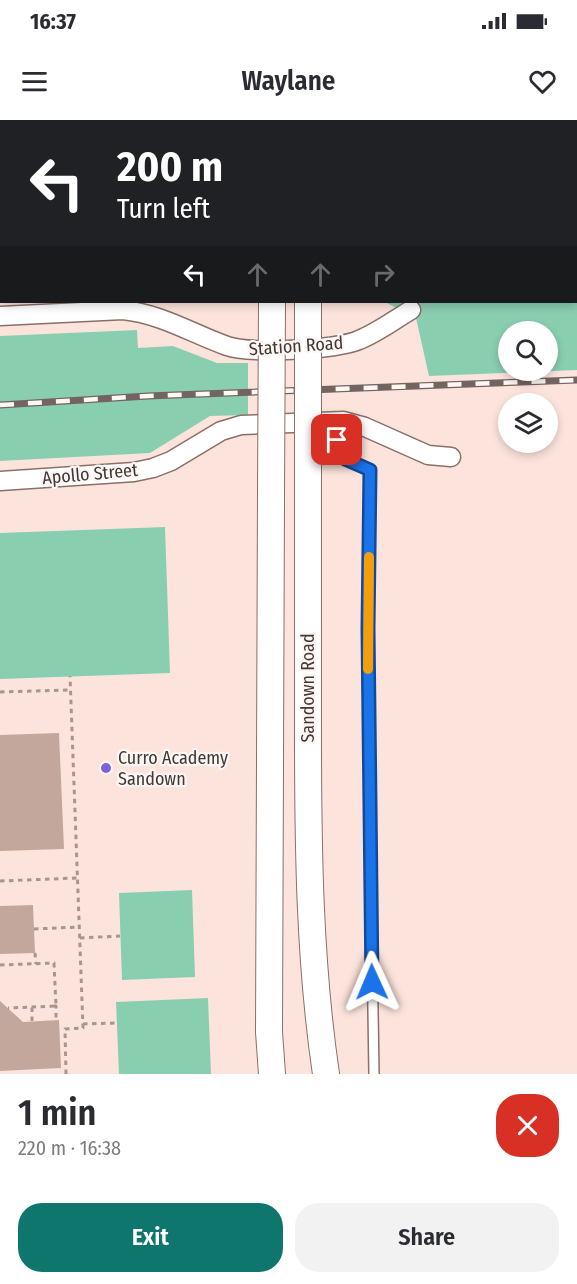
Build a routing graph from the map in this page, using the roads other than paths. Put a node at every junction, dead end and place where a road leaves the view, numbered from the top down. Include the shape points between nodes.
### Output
1 (272, 303) edge
2 (308, 303) edge
3 (58, 307) edge
4 (411, 310) dead end
5 (11, 311) edge
6 (329, 422) junction
7 (451, 457) dead end
8 (0, 481) edge
9 (272, 1074) edge
10 (326, 1074) edge
11 (374, 1074) edge

1 - 9 main road, Sandown Road, bridge
2 - 10 main road, Sandown Road, bridge via 309,875
3 - 4 street, Station Road via 142,312 241,350 342,345 360,340
3 - 5 street, Station Road
6 - 7 street, Apollo Street via 365,427 428,455
6 - 8 street, Apollo Street via 241,425 221,431 171,461 134,472
6 - 11 lane via 345,459 370,470 368,629

